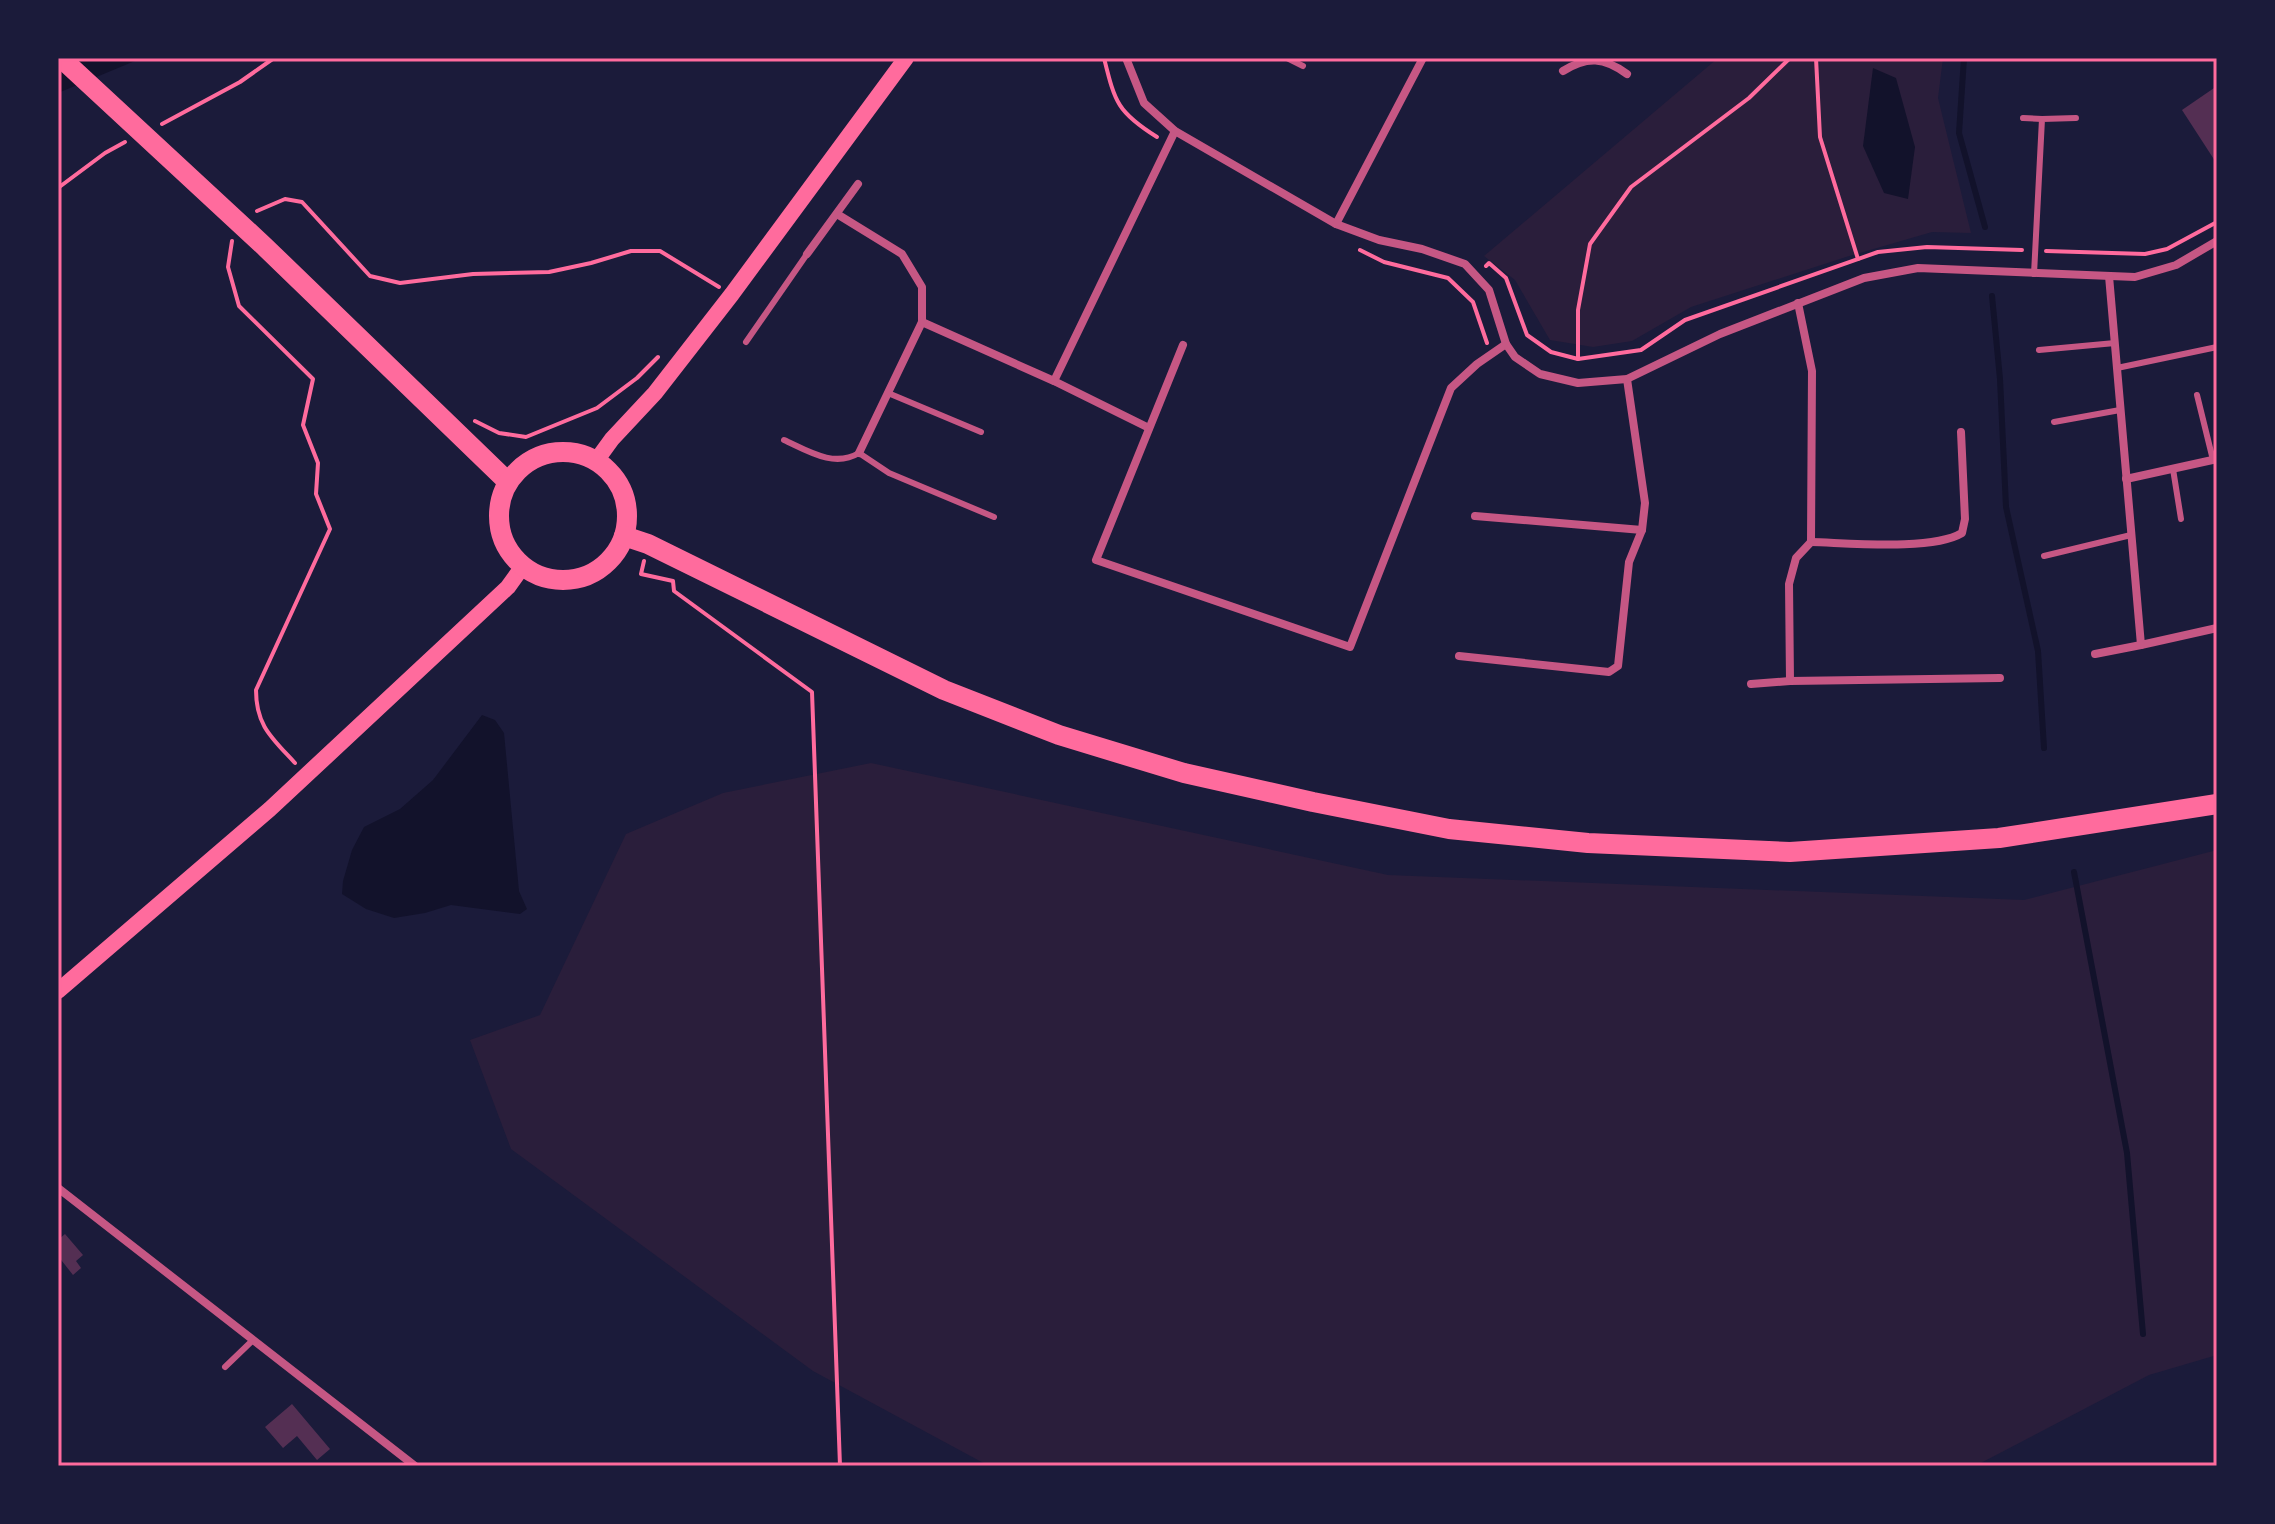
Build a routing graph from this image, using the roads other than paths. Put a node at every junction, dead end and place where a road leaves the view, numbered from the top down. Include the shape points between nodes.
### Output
1 (61, 58) edge
2 (906, 58) edge
3 (1126, 58) edge
4 (1287, 58) edge
5 (1423, 58) edge
6 (1596, 58) edge
7 (1303, 66) dead end
8 (1563, 71) dead end
9 (1627, 74) dead end
10 (2023, 118) dead end
11 (2076, 118) dead end
12 (2042, 119) junction
13 (1175, 131) junction
14 (858, 184) dead end
15 (837, 214) junction
16 (1336, 224) junction
17 (2217, 241) edge
18 (807, 254) joint
19 (2034, 274) junction
20 (2109, 276) junction
21 (1798, 303) junction
22 (922, 322) junction
23 (746, 342) dead end
24 (2115, 343) junction
25 (1506, 344) junction
26 (1183, 345) dead end
27 (2217, 347) edge
28 (2039, 350) dead end
29 (2117, 368) junction
30 (1627, 379) junction
31 (1054, 381) junction
32 (888, 393) junction
33 (2197, 395) dead end
34 (2120, 410) junction
35 (2054, 422) dead end
36 (1149, 428) junction
37 (981, 432) dead end
38 (1961, 432) dead end
39 (784, 440) dead end
40 (859, 453) junction
41 (2215, 459) edge
42 (596, 461) junction
43 (2173, 469) junction
44 (2126, 479) junction
45 (508, 482) junction
46 (1475, 516) dead end
47 (994, 517) dead end
48 (2181, 519) dead end
49 (1642, 530) junction
50 (2131, 535) junction
51 (624, 536) junction
52 (1811, 542) junction
53 (2044, 556) dead end
54 (523, 566) junction
55 (2217, 628) edge
56 (2141, 645) junction
57 (2095, 654) dead end
58 (1459, 656) dead end
59 (2000, 678) dead end
60 (1790, 681) junction
61 (1751, 684) dead end
62 (2217, 804) edge
63 (58, 991) edge
64 (58, 1188) edge
65 (253, 1340) junction
66 (225, 1367) dead end
67 (415, 1466) edge

1 - 45 highway
2 - 42 main road via 732,294
3 - 13 street via 1144,103
4 - 7 lane
5 - 16 street
6 - 8 street
6 - 9 street
10 - 12 lane
11 - 12 lane
12 - 19 lane
13 - 16 street
13 - 31 street
14 - 15 street
15 - 18 street
15 - 22 street via 902,254 922,287
16 - 25 street via 1465,264 1489,290
17 - 20 street via 2176,265 2135,277
18 - 23 lane
19 - 20 street
19 - 21 street via 1918,268 1864,278
20 - 24 street
21 - 30 street
21 - 52 street via 1812,371
22 - 31 street
22 - 32 street
24 - 28 lane
24 - 29 street
25 - 30 street via 1540,374 1578,383
25 - 36 street via 1451,388 1350,647 1096,560
26 - 36 street
27 - 29 lane
29 - 34 street
30 - 49 street via 1645,503
31 - 36 street
32 - 37 lane
32 - 40 street
33 - 41 lane
34 - 35 lane
34 - 44 street
38 - 52 street via 1962,533 1924,543
39 - 40 lane via 833,459
40 - 47 lane via 889,473
41 - 43 street
42 - 45 highway via 558,452 521,467
42 - 51 highway via 623,494
43 - 44 street
43 - 48 lane
44 - 50 street
45 - 54 highway via 501,499 502,536
46 - 49 street
49 - 58 street via 1629,562 1618,666 1609,672
50 - 53 lane
50 - 56 street
51 - 54 highway via 600,569 581,578 541,577
51 - 62 highway via 944,690 1059,735 1184,773 1449,829 1588,843 1790,852 1999,838
52 - 60 street via 1796,558 1789,584
54 - 63 main road via 508,587 248,829
55 - 56 street
56 - 57 street
59 - 60 street
60 - 61 street
64 - 65 street
65 - 66 lane
65 - 67 street

